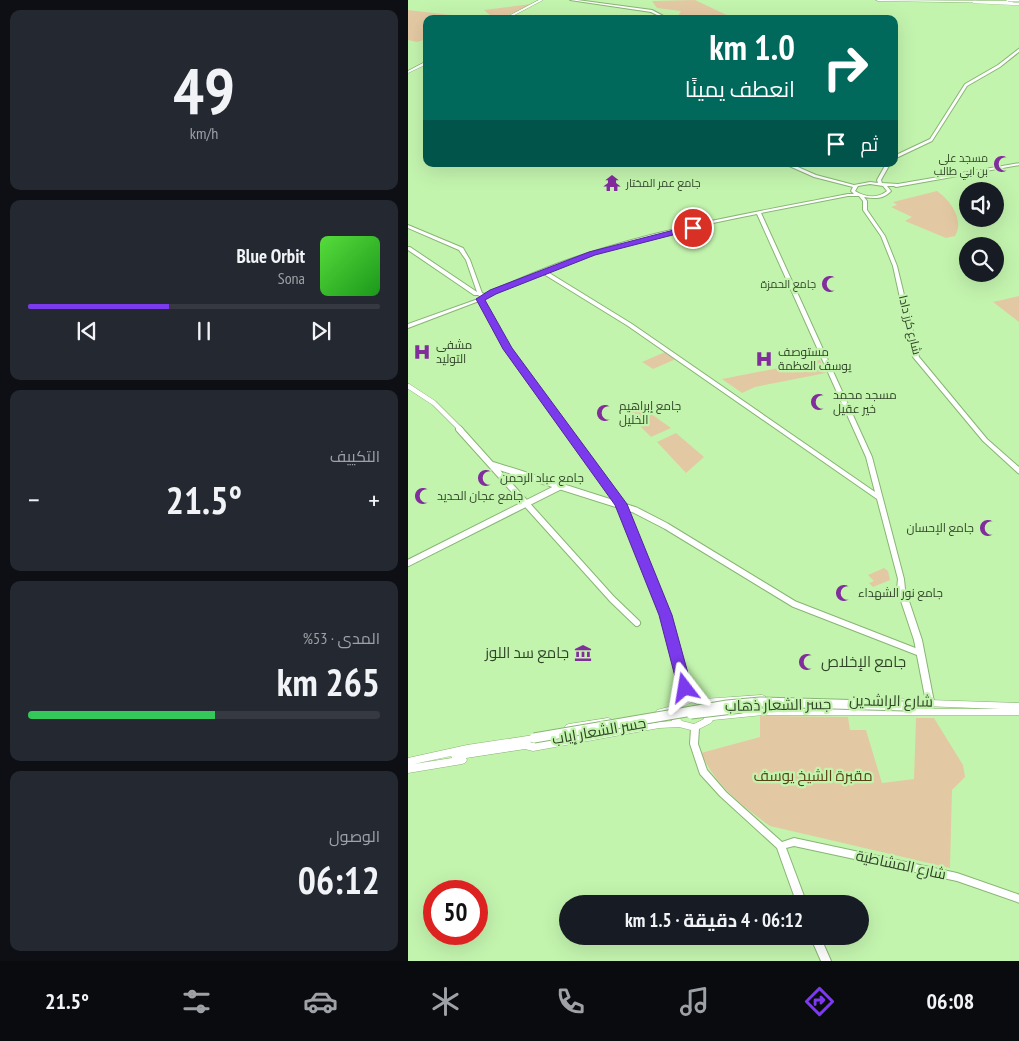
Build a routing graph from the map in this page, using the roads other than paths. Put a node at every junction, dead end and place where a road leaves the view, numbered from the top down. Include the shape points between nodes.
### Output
1 (541, 0) edge
2 (548, 0) edge
3 (571, 0) edge
4 (878, 0) edge
5 (896, 0) edge
6 (1011, 1) edge
7 (1019, 2) edge
8 (987, 3) junction
9 (512, 15) edge
10 (520, 15) edge
11 (660, 15) edge
12 (1020, 49) edge
13 (423, 60) edge
14 (423, 64) edge
15 (408, 68) edge
16 (408, 72) edge
17 (898, 156) edge
18 (1020, 164) edge
19 (795, 167) edge
20 (886, 167) edge
21 (879, 182) junction
22 (898, 185) junction
23 (853, 188) junction
24 (889, 191) junction
25 (848, 195) junction
26 (860, 195) junction
27 (876, 197) junction
28 (865, 208) junction
29 (759, 213) junction
30 (408, 226) edge
31 (408, 248) edge
32 (544, 272) junction
33 (478, 297) junction
34 (408, 326) edge
35 (408, 386) edge
36 (493, 465) junction
37 (1020, 472) edge
38 (561, 486) junction
39 (880, 498) junction
40 (526, 504) junction
41 (621, 504) junction
42 (408, 563) edge
43 (637, 623) dead end
44 (920, 653) junction
45 (687, 700) junction
46 (703, 702) junction
47 (930, 702) junction
48 (1020, 706) edge
49 (966, 708) junction
50 (674, 709) junction
51 (1020, 712) edge
52 (710, 717) junction
53 (679, 724) junction
54 (695, 728) junction
55 (529, 741) junction
56 (467, 752) junction
57 (408, 758) edge
58 (408, 763) edge
59 (408, 769) edge
60 (781, 846) junction
61 (799, 895) edge
62 (1020, 899) edge
63 (819, 945) edge
64 (826, 961) edge

1 - 9 main road
2 - 10 main road
3 - 11 main road via 652,11
4 - 8 main road
5 - 6 main road
6 - 7 main road
6 - 8 main road
7 - 8 street
12 - 17 main road via 966,85 931,140
13 - 15 main road
14 - 16 main road
18 - 22 main road
19 - 23 main road
20 - 21 main road
21 - 22 main road
21 - 23 main road
21 - 24 main road
22 - 24 main road
23 - 25 main road
23 - 26 main road
24 - 27 main road
25 - 26 main road
25 - 29 main road
26 - 27 main road
26 - 28 main road, شارع كرز دادا via 865,201
27 - 28 main road via 867,202
28 - 37 main road, شارع كرز دادا via 883,236 895,266 916,357 985,440
29 - 32 main road via 617,246
29 - 39 main road via 869,457
30 - 33 main road via 461,249 468,260
31 - 33 main road
32 - 33 main road
32 - 39 main road via 640,332
33 - 34 main road
33 - 41 main road via 508,349
35 - 36 street via 434,403
36 - 38 street
36 - 40 street
38 - 40 street
38 - 41 street
39 - 44 main road
40 - 42 street
40 - 43 street
41 - 44 street via 666,526 794,604
41 - 45 main road via 665,615
44 - 47 main road
45 - 46 main road
45 - 50 main road
46 - 47 main road, شارع الراشدين via 756,698
46 - 52 main road via 710,708
47 - 49 main road, شارع الراشدين via 956,702
48 - 49 main road, شارع الراشدين
49 - 51 main road, شارع الراشدين
49 - 52 main road, شارع الراشدين via 944,713 763,712
49 - 55 main road, جسر الشعار إياب, bridge via 761,706 697,713
50 - 53 main road via 674,718
50 - 55 main road via 544,732
52 - 54 main road via 705,724
53 - 54 main road
53 - 55 main road via 534,747
54 - 60 main road via 694,744 703,772
55 - 56 main road
56 - 57 main road via 460,748
56 - 58 main road
56 - 59 main road via 462,760
60 - 61 main road
60 - 62 main road, شارع المشاطية via 794,842 957,877
63 - 64 main road

